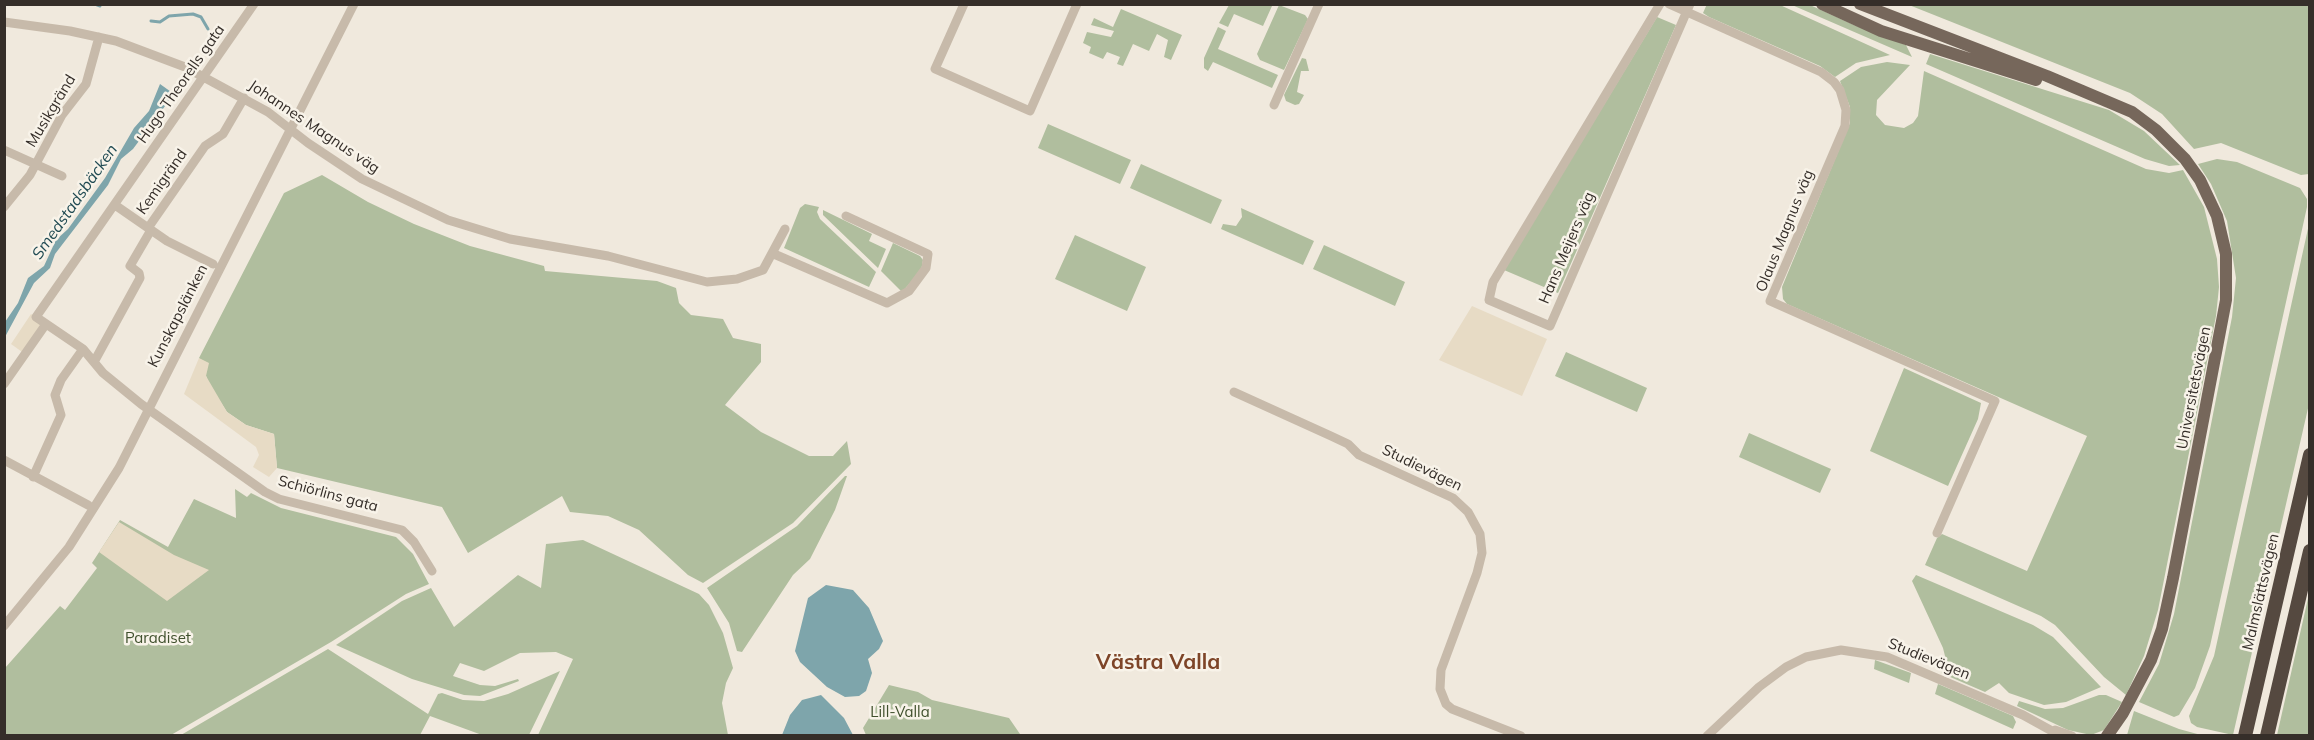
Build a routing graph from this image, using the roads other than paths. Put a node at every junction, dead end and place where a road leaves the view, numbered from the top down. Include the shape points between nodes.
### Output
1 (254, 4) edge
2 (354, 4) edge
3 (964, 4) edge
4 (1077, 4) edge
5 (1319, 4) edge
6 (1660, 4) edge
7 (1669, 4) edge
8 (1822, 4) edge
9 (1860, 4) edge
10 (1688, 9) edge
11 (4, 22) edge
12 (99, 37) junction
13 (204, 76) junction
14 (244, 98) junction
15 (2113, 102) junction
16 (1274, 105) dead end
17 (290, 129) junction
18 (4, 150) edge
19 (37, 164) junction
20 (62, 176) dead end
21 (115, 205) junction
22 (4, 207) edge
23 (846, 216) dead end
24 (150, 229) junction
25 (785, 229) dead end
26 (774, 254) junction
27 (213, 264) dead end
28 (46, 324) junction
29 (83, 349) junction
30 (94, 362) junction
31 (4, 384) edge
32 (1233, 392) dead end
33 (148, 410) junction
34 (2310, 455) edge
35 (4, 460) edge
36 (33, 477) junction
37 (88, 505) dead end
38 (1937, 533) dead end
39 (2310, 551) edge
40 (432, 571) dead end
41 (4, 626) edge
42 (2123, 713) junction
43 (2057, 733) edge
44 (1521, 735) edge
45 (1707, 735) edge
46 (2072, 735) edge
47 (2107, 735) edge
48 (2121, 735) edge
49 (2245, 735) edge
50 (2267, 735) edge

1 - 13 street, Hugo Theorells gata
2 - 17 street, Kunskapslänken
3 - 4 street via 935,69 1030,111
5 - 16 street
6 - 10 street, Hans Meijers väg via 1493,282 1489,300 1550,326
7 - 10 street, Olaus Magnus väg
8 - 15 main road, Universitetsvägen via 1923,46
9 - 15 main road, Universitetsvägen
10 - 38 street, Olaus Magnus väg via 1827,75 1844,100 1845,126 1770,301 1995,401
11 - 12 street, Johannes Magnus väg
12 - 13 street, Johannes Magnus väg
12 - 19 street, Musikgränd via 86,84 62,115
13 - 14 street, Johannes Magnus väg
13 - 21 street, Hugo Theorells gata
14 - 17 street, Johannes Magnus väg
14 - 24 street, Kemigränd via 223,134 205,146
15 - 42 main road, Universitetsvägen via 2145,120 2200,180 2222,234 2227,274 2226,300 2162,629 2151,660
17 - 26 street, Johannes Magnus väg via 391,194 448,220 510,239 608,256 708,282 737,279 763,270
17 - 33 street, Kunskapslänken
18 - 19 street
19 - 20 street
19 - 22 street, Musikgränd
21 - 24 street
21 - 28 street, Hugo Theorells gata via 36,317
23 - 26 street via 928,254 921,277 909,291 887,303
24 - 27 street
24 - 30 street, Kemigränd via 130,266 140,273 140,278
25 - 26 street, Johannes Magnus väg
28 - 29 street, Hugo Theorells gata
28 - 31 street
29 - 30 street, Hugo Theorells gata
29 - 36 street via 55,395 61,415
30 - 33 street, Schiörlins gata
32 - 44 street, Studievägen via 1331,435 1359,455 1453,498 1468,512 1480,534 1482,553 1441,670 1440,689 1452,709
33 - 40 street, Schiörlins gata via 279,500 402,530
33 - 41 street, Kunskapslänken via 86,523 47,577
34 - 49 highway, Malmslättsvägen
35 - 36 street
36 - 37 street
39 - 50 highway
42 - 47 main road, Universitetsvägen
42 - 48 main road, Universitetsvägen
43 - 45 street, Studievägen via 1887,657 1841,650 1806,657 1786,667
43 - 46 street, Studievägen

